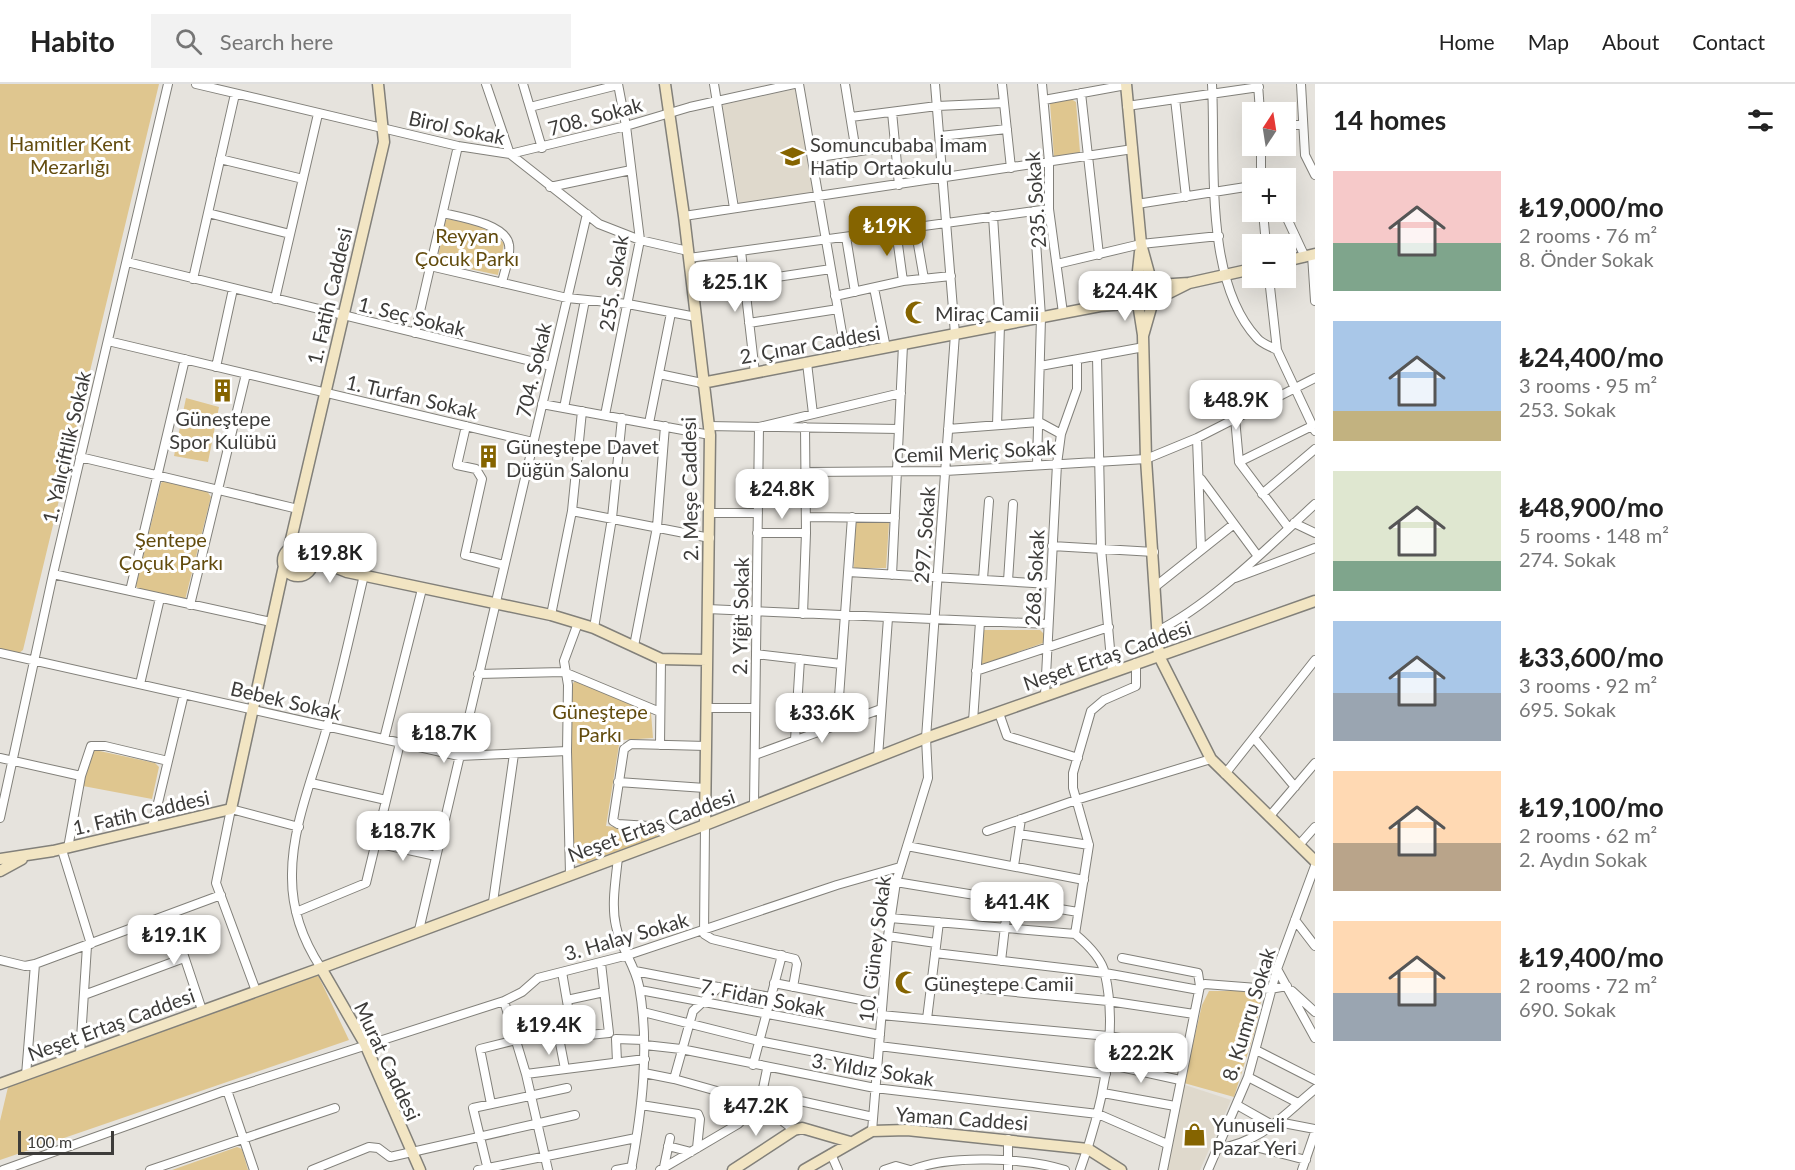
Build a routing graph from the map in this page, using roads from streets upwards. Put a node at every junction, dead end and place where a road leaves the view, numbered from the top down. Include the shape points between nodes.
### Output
1 (168, 84) edge
2 (196, 84) edge
3 (378, 84) edge
4 (486, 84) edge
5 (523, 84) edge
6 (665, 84) edge
7 (714, 84) edge
8 (794, 84) edge
9 (799, 84) edge
10 (845, 84) edge
11 (935, 84) edge
12 (1002, 84) edge
13 (1042, 84) edge
14 (1126, 84) edge
15 (1212, 84) edge
16 (1301, 84) edge
17 (618, 85) edge
18 (1258, 85) edge
19 (220, 87) edge
20 (757, 88) edge
21 (1081, 93) junction
22 (1212, 93) junction
23 (235, 94) junction
24 (1174, 99) junction
25 (1044, 100) junction
26 (717, 101) junction
27 (1259, 102) edge
28 (1004, 103) junction
29 (937, 106) junction
30 (1127, 106) junction
31 (530, 107) junction
32 (892, 112) junction
33 (670, 113) junction
34 (318, 114) junction
35 (851, 117) junction
36 (1296, 125) edge
37 (1303, 125) junction
38 (626, 126) junction
39 (384, 129) junction
40 (1007, 129) junction
41 (940, 136) junction
42 (458, 146) junction
43 (895, 146) junction
44 (542, 148) junction
45 (1133, 149) junction
46 (856, 152) junction
47 (510, 154) junction
48 (1305, 155) junction
49 (1087, 156) junction
50 (812, 158) junction
51 (220, 159) junction
52 (1315, 161) edge
53 (1050, 162) junction
54 (1011, 168) junction
55 (631, 170) junction
56 (1315, 175) edge
57 (944, 178) junction
58 (303, 179) junction
59 (899, 185) junction
60 (550, 187) junction
61 (1242, 188) edge
62 (1216, 192) junction
63 (818, 197) junction
64 (1186, 197) junction
65 (1137, 204) junction
66 (734, 208) junction
67 (1049, 209) junction
68 (1034, 211) junction
69 (208, 213) junction
70 (443, 213) junction
71 (587, 214) junction
72 (684, 216) junction
73 (993, 216) junction
74 (1290, 222) edge
75 (948, 223) junction
76 (915, 227) junction
77 (896, 230) junction
78 (290, 234) junction
79 (1219, 236) junction
80 (846, 237) junction
81 (826, 239) junction
82 (640, 240) junction
83 (1141, 244) junction
84 (741, 251) junction
85 (688, 254) junction
86 (1099, 255) junction
87 (1311, 255) edge
88 (1296, 259) edge
89 (127, 262) junction
90 (1057, 264) junction
91 (430, 266) junction
92 (831, 269) junction
93 (1242, 272) edge
94 (951, 276) junction
95 (1225, 276) junction
96 (193, 279) junction
97 (924, 279) junction
98 (903, 281) junction
99 (744, 282) junction
100 (502, 283) junction
101 (1189, 283) junction
102 (1151, 287) junction
103 (873, 288) junction
104 (1270, 288) edge
105 (233, 289) junction
106 (1136, 290) junction
107 (855, 292) junction
108 (836, 296) junction
109 (567, 298) junction
110 (275, 299) junction
111 (585, 300) junction
112 (1154, 301) junction
113 (1315, 301) edge
114 (1138, 303) junction
115 (628, 304) junction
116 (1100, 306) junction
117 (838, 309) junction
118 (671, 313) junction
119 (1063, 313) junction
120 (343, 316) junction
121 (696, 317) junction
122 (1041, 317) junction
123 (749, 323) junction
124 (1000, 324) junction
125 (415, 333) junction
126 (955, 334) junction
127 (108, 341) junction
128 (1144, 341) junction
129 (903, 345) junction
130 (886, 348) junction
131 (1277, 350) junction
132 (846, 356) junction
133 (1097, 357) junction
134 (185, 359) junction
135 (1077, 360) junction
136 (807, 363) junction
137 (551, 366) junction
138 (1040, 366) junction
139 (216, 367) junction
140 (755, 373) junction
141 (246, 374) junction
142 (659, 374) junction
143 (1315, 378) edge
144 (702, 382) junction
145 (1293, 389) junction
146 (325, 392) junction
147 (901, 393) junction
148 (542, 404) junction
149 (564, 408) junction
150 (582, 411) junction
151 (813, 414) junction
152 (605, 415) junction
153 (622, 418) junction
154 (1235, 418) junction
155 (1039, 422) junction
156 (649, 423) junction
157 (997, 425) junction
158 (466, 426) junction
159 (665, 426) junction
160 (759, 427) junction
161 (805, 427) junction
162 (899, 429) junction
163 (948, 429) junction
164 (1314, 429) edge
165 (709, 430) junction
166 (1061, 434) junction
167 (1197, 438) junction
168 (533, 442) junction
169 (1315, 449) edge
170 (80, 457) junction
171 (1146, 459) junction
172 (1100, 460) junction
173 (1239, 462) junction
174 (1057, 464) junction
175 (1036, 465) junction
176 (945, 471) junction
177 (805, 472) junction
178 (897, 473) junction
179 (158, 475) junction
180 (1200, 478) junction
181 (218, 489) junction
182 (1263, 494) junction
183 (988, 501) dead end
184 (1013, 504) dead end
185 (1315, 504) edge
186 (297, 512) junction
187 (572, 512) junction
188 (710, 513) junction
189 (758, 513) junction
190 (806, 517) junction
191 (612, 518) junction
192 (852, 518) junction
193 (895, 518) junction
194 (1234, 524) junction
195 (1291, 525) junction
196 (657, 527) junction
197 (1315, 532) edge
198 (758, 533) junction
199 (806, 533) junction
200 (710, 537) junction
201 (1052, 546) junction
202 (303, 547) junction
203 (1101, 548) junction
204 (1315, 548) edge
205 (289, 549) junction
206 (1202, 549) junction
207 (1154, 552) junction
208 (1257, 555) junction
209 (312, 558) junction
210 (504, 565) junction
211 (284, 566) junction
212 (308, 571) junction
213 (347, 572) junction
214 (848, 572) junction
215 (53, 574) junction
216 (892, 574) junction
217 (297, 575) junction
218 (364, 576) junction
219 (937, 577) junction
220 (983, 579) junction
221 (1230, 580) junction
222 (1008, 581) junction
223 (1050, 584) junction
224 (1156, 586) junction
225 (422, 589) junction
226 (130, 591) junction
227 (160, 598) junction
228 (278, 599) junction
229 (1315, 601) edge
230 (494, 604) junction
231 (190, 605) junction
232 (707, 609) junction
233 (756, 612) junction
234 (803, 614) junction
235 (551, 615) junction
236 (845, 616) junction
237 (888, 618) junction
238 (934, 620) junction
239 (271, 622) junction
240 (980, 622) junction
241 (579, 623) junction
242 (1048, 624) junction
243 (1109, 627) junction
244 (594, 628) junction
245 (1156, 632) junction
246 (634, 646) junction
247 (1047, 646) junction
248 (0, 653) edge
249 (756, 654) junction
250 (1159, 656) junction
251 (661, 659) junction
252 (800, 659) junction
253 (707, 660) junction
254 (1315, 660) edge
255 (34, 661) junction
256 (1137, 663) junction
257 (841, 664) junction
258 (976, 671) junction
259 (1112, 671) junction
260 (564, 672) junction
261 (478, 674) junction
262 (140, 684) junction
263 (184, 694) junction
264 (1045, 695) junction
265 (707, 708) junction
266 (755, 708) junction
267 (880, 709) junction
268 (251, 710) junction
269 (660, 712) junction
270 (999, 712) junction
271 (973, 721) junction
272 (837, 725) junction
273 (327, 727) junction
274 (926, 738) junction
275 (1254, 738) junction
276 (384, 739) junction
277 (795, 740) junction
278 (400, 743) junction
279 (660, 745) junction
280 (706, 746) junction
281 (567, 751) junction
282 (514, 754) junction
283 (755, 755) junction
284 (459, 756) junction
285 (878, 757) junction
286 (0, 758) edge
287 (1078, 758) junction
288 (1211, 759) junction
289 (12, 761) junction
290 (168, 761) junction
291 (1315, 763) edge
292 (1225, 774) junction
293 (81, 776) junction
294 (618, 782) junction
295 (310, 783) junction
296 (1295, 787) junction
297 (705, 788) junction
298 (386, 800) junction
299 (1076, 800) junction
300 (754, 806) junction
301 (231, 809) junction
302 (1269, 817) junction
303 (0, 818) edge
304 (1021, 819) junction
305 (705, 825) junction
306 (299, 826) junction
307 (1315, 827) edge
308 (152, 828) junction
309 (987, 831) dead end
310 (1019, 834) junction
311 (674, 835) junction
312 (376, 843) junction
313 (1299, 844) junction
314 (1089, 845) junction
315 (907, 846) junction
316 (65, 849) junction
317 (436, 856) junction
318 (618, 857) junction
319 (25, 858) junction
320 (0, 860) edge
321 (1315, 861) edge
322 (1014, 866) junction
323 (900, 867) junction
324 (1315, 867) edge
325 (0, 871) edge
326 (570, 874) junction
327 (1084, 880) junction
328 (896, 882) junction
329 (220, 895) junction
330 (1008, 901) junction
331 (493, 902) junction
332 (296, 912) junction
333 (1078, 912) junction
334 (170, 914) junction
335 (890, 918) junction
336 (1295, 920) junction
337 (939, 922) junction
338 (1005, 928) junction
339 (419, 930) junction
340 (703, 930) junction
341 (1075, 933) junction
342 (888, 936) junction
343 (936, 943) junction
344 (89, 945) junction
345 (1315, 946) edge
346 (935, 953) junction
347 (628, 955) junction
348 (782, 955) junction
349 (184, 957) junction
350 (1122, 958) dead end
351 (0, 960) edge
352 (1001, 961) junction
353 (601, 963) junction
354 (35, 964) junction
355 (321, 968) junction
356 (1277, 969) junction
357 (635, 971) junction
358 (562, 972) junction
359 (1105, 973) junction
360 (774, 983) junction
361 (932, 984) junction
362 (1287, 986) junction
363 (719, 987) junction
364 (793, 987) junction
365 (1199, 988) junction
366 (1270, 989) junction
367 (640, 990) junction
368 (256, 991) junction
369 (604, 992) junction
370 (84, 995) junction
371 (770, 997) junction
372 (567, 1000) junction
373 (504, 1001) junction
374 (1108, 1002) junction
375 (702, 1003) junction
376 (882, 1004) junction
377 (202, 1010) junction
378 (643, 1012) junction
379 (1315, 1012) edge
380 (1194, 1014) junction
381 (881, 1015) junction
382 (765, 1016) junction
383 (927, 1019) junction
384 (688, 1023) junction
385 (880, 1035) junction
386 (573, 1036) junction
387 (1108, 1036) junction
388 (1315, 1038) edge
389 (516, 1040) junction
390 (759, 1041) junction
391 (644, 1043) junction
392 (364, 1044) junction
393 (879, 1046) junction
394 (681, 1049) junction
395 (1186, 1049) junction
396 (1256, 1050) junction
397 (80, 1054) junction
398 (645, 1059) junction
399 (618, 1062) junction
400 (877, 1064) junction
401 (1107, 1064) junction
402 (753, 1065) junction
403 (565, 1069) junction
404 (767, 1069) junction
405 (644, 1073) junction
406 (526, 1074) junction
407 (1106, 1074) junction
408 (26, 1075) junction
409 (1248, 1077) junction
410 (674, 1079) junction
411 (1180, 1080) junction
412 (1315, 1080) edge
413 (0, 1084) edge
414 (567, 1088) dead end
415 (875, 1088) junction
416 (1315, 1089) edge
417 (227, 1090) junction
418 (1103, 1093) junction
419 (531, 1095) junction
420 (1301, 1101) junction
421 (1315, 1102) edge
422 (760, 1103) junction
423 (491, 1104) junction
424 (641, 1105) junction
425 (1236, 1105) junction
426 (1175, 1106) junction
427 (335, 1108) dead end
428 (1098, 1114) junction
429 (575, 1115) dead end
430 (873, 1117) junction
431 (538, 1123) junction
432 (1276, 1124) junction
433 (794, 1130) junction
434 (872, 1131) junction
435 (1315, 1131) edge
436 (480, 1135) junction
437 (636, 1138) junction
438 (1008, 1139) junction
439 (244, 1140) junction
440 (1313, 1142) edge
441 (850, 1143) junction
442 (1167, 1144) junction
443 (1244, 1144) junction
444 (1088, 1149) junction
445 (1218, 1149) junction
446 (411, 1150) junction
447 (694, 1150) junction
448 (831, 1154) junction
449 (545, 1156) junction
450 (1305, 1160) junction
451 (1008, 1166) edge
452 (928, 1167) edge
453 (632, 1168) edge
454 (488, 1169) edge
455 (662, 1169) edge
456 (3, 1170) edge
457 (150, 1170) edge
458 (254, 1170) edge
459 (312, 1170) edge
460 (420, 1170) edge
461 (478, 1170) edge
462 (548, 1170) edge
463 (616, 1170) edge
464 (733, 1170) edge
465 (804, 1170) edge
466 (838, 1170) edge
467 (884, 1170) edge
468 (911, 1170) edge
469 (1065, 1170) edge
470 (1080, 1170) edge
471 (1121, 1170) edge
472 (1163, 1170) edge
473 (1208, 1170) edge
474 (1303, 1170) edge

1 - 89 street, 1. Yalıçiftlik Sokak
2 - 19 street, Birol Sokak
3 - 39 street, 1. Fatih Caddesi
4 - 47 street
5 - 31 street
6 - 33 street, 2. Meşe Caddesi
7 - 26 street
8 - 20 street, 708. Sokak
9 - 50 street
10 - 35 street
11 - 29 street, 297. Sokak
12 - 28 street
13 - 25 street, 235. Sokak
14 - 21 street
14 - 30 street
15 - 22 street
16 - 37 street
17 - 31 street
17 - 38 street, 255. Sokak
18 - 22 street
18 - 27 street
19 - 23 street, Birol Sokak
20 - 26 street, 708. Sokak
21 - 25 street
21 - 49 street
22 - 24 street
22 - 62 street
23 - 34 street, Birol Sokak
23 - 51 street
24 - 30 street
24 - 64 street
25 - 53 street, 235. Sokak
26 - 33 street, 708. Sokak
26 - 66 street
28 - 29 street
28 - 40 street
29 - 32 street
29 - 41 street, 297. Sokak
30 - 45 street
31 - 44 street
32 - 35 street
32 - 43 street
33 - 38 street, 708. Sokak
33 - 72 street, 2. Meşe Caddesi
34 - 39 street, Birol Sokak
34 - 58 street
35 - 46 street
36 - 37 street
37 - 48 street
38 - 44 street, 708. Sokak
38 - 55 street, 255. Sokak
39 - 42 street, Birol Sokak
39 - 120 street, 1. Fatih Caddesi
40 - 41 street
40 - 54 street
41 - 57 street, 297. Sokak
42 - 47 street, Birol Sokak
42 - 70 street
43 - 46 street
43 - 59 street
44 - 47 street, 708. Sokak
45 - 49 street
45 - 65 street
46 - 50 street
47 - 60 street, Birol Sokak
48 - 52 street
48 - 56 street
49 - 53 street
49 - 86 street
50 - 63 street
51 - 58 street
51 - 69 street
53 - 54 street
53 - 67 street, 235. Sokak
54 - 57 street
55 - 60 street
55 - 82 street, 255. Sokak
57 - 59 street
57 - 75 street, 297. Sokak
58 - 78 street
59 - 63 street
60 - 71 street, Birol Sokak
61 - 62 street
62 - 64 street
62 - 79 street
63 - 66 street
63 - 81 street
64 - 65 street
65 - 83 street
66 - 72 street
67 - 68 street, Birol Sokak
67 - 90 street, 235. Sokak
68 - 73 street, Birol Sokak
68 - 122 street, 235. Sokak
69 - 78 street
69 - 96 street
70 - 91 street
70 - 100 street via 480,222 506,237 510,248
71 - 82 street, Birol Sokak via 606,228
71 - 109 street, 704. Sokak
72 - 85 street, 2. Meşe Caddesi
73 - 75 street, Birol Sokak
73 - 124 street
74 - 87 street
75 - 76 street, Birol Sokak
75 - 94 street, 297. Sokak
76 - 77 street, Birol Sokak
76 - 97 street
77 - 80 street, Birol Sokak
77 - 98 street
78 - 110 street
79 - 83 street
79 - 95 street
80 - 81 street, Birol Sokak
80 - 107 street
81 - 84 street, Birol Sokak
81 - 92 street
82 - 85 street, Birol Sokak
82 - 115 street, 255. Sokak
83 - 86 street
83 - 102 street
83 - 106 street
84 - 85 street, Birol Sokak
84 - 99 street
85 - 121 street, 2. Meşe Caddesi
86 - 90 street
87 - 88 street
87 - 113 street
89 - 96 street, 1. Seç Sokak
89 - 127 street, 1. Yalıçiftlik Sokak
90 - 119 street, 235. Sokak
91 - 100 street
91 - 125 street
92 - 99 street
92 - 108 street
93 - 95 street
94 - 97 street
94 - 126 street, 297. Sokak
95 - 101 street
95 - 131 street via 1241,317 1258,340
96 - 105 street, 1. Seç Sokak
97 - 98 street
98 - 103 street
99 - 123 street
100 - 109 street
101 - 102 street
101 - 112 street
102 - 106 street
102 - 112 street
103 - 107 street
103 - 130 street
104 - 131 street
105 - 110 street, 1. Seç Sokak
105 - 139 street
106 - 114 street
106 - 116 street
107 - 108 street
108 - 117 street
109 - 111 street
109 - 137 street, 704. Sokak
110 - 120 street, 1. Seç Sokak
111 - 115 street
111 - 149 street, 704. Sokak
112 - 114 street via 1148,305
112 - 128 street
114 - 116 street
114 - 128 street
115 - 118 street
115 - 152 street, 255. Sokak
116 - 119 street, 2. Çınar Caddesi
117 - 123 street
117 - 132 street
118 - 121 street
118 - 142 street
119 - 122 street, 2. Çınar Caddesi
120 - 125 street, 1. Seç Sokak
120 - 146 street, 1. Fatih Caddesi
121 - 144 street, 2. Meşe Caddesi
122 - 124 street, 2. Çınar Caddesi
122 - 138 street, 235. Sokak
123 - 140 street
124 - 126 street, 2. Çınar Caddesi
124 - 157 street
125 - 137 street, 1. Seç Sokak
126 - 129 street, 2. Çınar Caddesi
126 - 163 street, 297. Sokak
127 - 134 street, 1. Turfan Sokak
127 - 170 street, 1. Yalıçiftlik Sokak
128 - 133 street
128 - 171 street
129 - 130 street, 2. Çınar Caddesi
129 - 147 street
130 - 132 street, 2. Çınar Caddesi
131 - 145 street
132 - 136 street, 2. Çınar Caddesi
133 - 135 street
133 - 172 street
134 - 139 street, 1. Turfan Sokak
134 - 179 street
135 - 138 street
135 - 166 street, 268. Sokak via 1077,389
136 - 140 street, 2. Çınar Caddesi
136 - 151 street
137 - 148 street, 704. Sokak
138 - 155 street, 235. Sokak
139 - 141 street, 1. Turfan Sokak
140 - 144 street, 2. Çınar Caddesi
141 - 146 street, 1. Turfan Sokak
141 - 181 street
142 - 144 street
142 - 156 street
143 - 145 street
144 - 165 street, 2. Meşe Caddesi
145 - 154 street
145 - 164 street
146 - 158 street, 1. Turfan Sokak
146 - 186 street, 1. Fatih Caddesi
147 - 151 street
147 - 162 street
148 - 149 street
148 - 168 street, 704. Sokak
149 - 150 street
150 - 152 street
150 - 187 street
151 - 160 street
152 - 153 street
153 - 156 street
153 - 191 street
154 - 167 street
154 - 173 street
155 - 157 street
155 - 166 street
155 - 175 street, 235. Sokak
156 - 159 street
157 - 163 street
158 - 168 street, 1. Turfan Sokak
158 - 210 street via 457,465 476,469 482,478 465,555
159 - 165 street
159 - 196 street
160 - 161 street
160 - 165 street
160 - 189 street, 2. Yiğit Sokak
161 - 162 street
161 - 177 street
162 - 178 street
163 - 176 street, 297. Sokak
164 - 173 street
165 - 188 street, 2. Meşe Caddesi
166 - 174 street, 268. Sokak
167 - 171 street
167 - 180 street
168 - 210 street, 704. Sokak
169 - 182 street
170 - 179 street
170 - 215 street, 1. Yalıçiftlik Sokak
171 - 172 street, Cemil Meriç Sokak
171 - 207 street
172 - 174 street, Cemil Meriç Sokak
172 - 203 street
173 - 182 street
174 - 175 street, Cemil Meriç Sokak
174 - 201 street, 268. Sokak
175 - 176 street, Cemil Meriç Sokak
176 - 178 street, Cemil Meriç Sokak
176 - 219 street, 297. Sokak
177 - 178 street, Cemil Meriç Sokak
177 - 190 street
178 - 193 street
179 - 181 street
179 - 226 street
180 - 194 street
180 - 206 street
181 - 186 street
181 - 231 street
182 - 195 street
183 - 220 street
184 - 222 street
185 - 195 street
186 - 202 street
186 - 205 street, 1. Fatih Caddesi
187 - 191 street
187 - 235 street
188 - 189 street
188 - 200 street, 2. Meşe Caddesi
189 - 198 street, 2. Yiğit Sokak
190 - 192 street
190 - 199 street
191 - 196 street
191 - 244 street
192 - 193 street
192 - 214 street
193 - 216 street
194 - 206 street
194 - 208 street
195 - 197 street
195 - 208 street
196 - 200 street
196 - 246 street
198 - 199 street
198 - 233 street, 2. Yiğit Sokak
199 - 234 street
200 - 232 street, 2. Meşe Caddesi
201 - 203 street
201 - 223 street, 268. Sokak
202 - 205 street
202 - 209 street
203 - 207 street
203 - 243 street
204 - 221 street
205 - 211 street
206 - 224 street
207 - 224 street
208 - 221 street
209 - 212 street
209 - 213 street
210 - 230 street, 704. Sokak
211 - 217 street
211 - 228 street
212 - 213 street via 323,568
212 - 217 street
213 - 218 street
214 - 216 street
214 - 236 street
215 - 226 street
215 - 255 street, 1. Yalıçiftlik Sokak
216 - 219 street
217 - 228 street
218 - 225 street
218 - 273 street
219 - 220 street
219 - 238 street, 297. Sokak
220 - 222 street
221 - 245 street
222 - 223 street
223 - 242 street, 268. Sokak
224 - 245 street
225 - 230 street
225 - 276 street
226 - 227 street
227 - 231 street
227 - 262 street
228 - 239 street, 1. Fatih Caddesi
229 - 250 street, Neşet Ertaş Caddesi
230 - 235 street
230 - 261 street, 704. Sokak
231 - 239 street
232 - 233 street
232 - 253 street, 2. Meşe Caddesi
233 - 234 street
233 - 249 street, 2. Yiğit Sokak
234 - 236 street
235 - 241 street
236 - 237 street
236 - 257 street
237 - 238 street
237 - 267 street
238 - 240 street
238 - 274 street, 297. Sokak
239 - 268 street, 1. Fatih Caddesi
240 - 242 street
240 - 258 street
241 - 244 street
241 - 260 street via 564,661
242 - 247 street, 268. Sokak
243 - 247 street
243 - 259 street
244 - 246 street
245 - 250 street
246 - 251 street
247 - 258 street
247 - 264 street, 268. Sokak
248 - 255 street, Bebek Sokak
249 - 252 street
249 - 266 street, 2. Yiğit Sokak
250 - 256 street, Neşet Ertaş Caddesi
250 - 288 street
251 - 253 street
251 - 269 street
252 - 257 street
252 - 277 street
253 - 265 street, 2. Meşe Caddesi
254 - 275 street
255 - 262 street, Bebek Sokak
255 - 289 street, 1. Yalıçiftlik Sokak
256 - 259 street, Neşet Ertaş Caddesi
256 - 287 street via 1136,686 1104,700 1091,711
257 - 272 street
258 - 271 street
259 - 264 street, Neşet Ertaş Caddesi
260 - 261 street
260 - 269 street
260 - 281 street via 568,685
261 - 284 street, 704. Sokak
262 - 263 street, Bebek Sokak
263 - 268 street, Bebek Sokak
263 - 290 street
264 - 270 street, Neşet Ertaş Caddesi
265 - 266 street
265 - 280 street, 2. Meşe Caddesi
266 - 283 street, 2. Yiğit Sokak
267 - 272 street
267 - 285 street
268 - 273 street, Bebek Sokak
268 - 301 street, 1. Fatih Caddesi
269 - 279 street
270 - 271 street, Neşet Ertaş Caddesi
270 - 287 street via 1007,736
271 - 274 street, Neşet Ertaş Caddesi
272 - 277 street
273 - 276 street, Bebek Sokak
273 - 295 street
274 - 285 street, Neşet Ertaş Caddesi
274 - 315 street, 10. Güney Sokak via 928,778
275 - 292 street
275 - 296 street
276 - 278 street, Bebek Sokak
277 - 283 street
278 - 284 street, Bebek Sokak
278 - 298 street
279 - 280 street
279 - 294 street via 627,746
280 - 297 street, 2. Meşe Caddesi
281 - 282 street, Bebek Sokak
281 - 326 street
282 - 284 street, Bebek Sokak
282 - 331 street
283 - 300 street, 2. Yiğit Sokak
284 - 317 street, 704. Sokak
285 - 300 street, Neşet Ertaş Caddesi
286 - 289 street
287 - 299 street via 1072,780
288 - 292 street
288 - 299 street
289 - 293 street
289 - 303 street, 1. Yalıçiftlik Sokak
290 - 293 street via 96,745 87,752
290 - 308 street
291 - 296 street
292 - 302 street
293 - 316 street
294 - 297 street
294 - 311 street via 614,823 665,827
295 - 298 street
295 - 306 street
296 - 302 street
297 - 305 street, 2. Meşe Caddesi
298 - 312 street
299 - 304 street
299 - 314 street
300 - 305 street, Neşet Ertaş Caddesi
301 - 306 street
301 - 308 street, 1. Fatih Caddesi
301 - 329 street via 216,883
302 - 313 street
304 - 309 street
304 - 310 street
305 - 311 street, Neşet Ertaş Caddesi
305 - 340 street
306 - 332 street via 292,878
307 - 313 street
308 - 316 street, 1. Fatih Caddesi
310 - 314 street
310 - 322 street
311 - 318 street, Neşet Ertaş Caddesi
312 - 317 street
312 - 332 street via 366,883
313 - 321 street
314 - 327 street
315 - 322 street
315 - 323 street, 10. Güney Sokak
316 - 319 street, 1. Fatih Caddesi
316 - 344 street
317 - 339 street, 704. Sokak
318 - 326 street, Neşet Ertaş Caddesi
318 - 347 street via 614,910 616,928
319 - 320 street
319 - 325 street
320 - 325 street
322 - 327 street
323 - 328 street, 10. Güney Sokak
323 - 340 street, 3. Halay Sokak
324 - 336 street, 8. Kumru Sokak
326 - 331 street, Neşet Ertaş Caddesi
327 - 333 street
328 - 330 street
328 - 335 street, 10. Güney Sokak
329 - 334 street
329 - 368 street
330 - 333 street
330 - 338 street
331 - 339 street, Neşet Ertaş Caddesi
332 - 355 street via 310,951
333 - 341 street
334 - 344 street
334 - 349 street
335 - 337 street
335 - 342 street, 10. Güney Sokak
336 - 345 street
336 - 356 street, 8. Kumru Sokak
337 - 338 street
337 - 343 street
338 - 341 street
338 - 352 street
339 - 355 street, Neşet Ertaş Caddesi
340 - 347 street, 3. Halay Sokak
340 - 348 street via 712,939
341 - 359 street via 1094,953
342 - 343 street
342 - 376 street, 10. Güney Sokak
343 - 346 street
344 - 354 street
344 - 370 street
346 - 352 street
346 - 361 street
347 - 353 street, 3. Halay Sokak
347 - 357 street
348 - 360 street
348 - 364 street via 795,959 797,964
349 - 370 street
349 - 377 street
350 - 365 street via 1198,972
351 - 354 street via 25,966
352 - 359 street
353 - 358 street, 3. Halay Sokak
353 - 369 street
354 - 408 street
355 - 368 street, Neşet Ertaş Caddesi
355 - 392 street, Murat Caddesi
356 - 362 street
356 - 366 street, 8. Kumru Sokak
357 - 363 street
357 - 367 street
358 - 372 street
358 - 373 street, 3. Halay Sokak via 538,978
359 - 365 street
359 - 374 street
360 - 364 street
360 - 371 street
361 - 374 street
361 - 383 street
362 - 366 street
362 - 379 street
362 - 388 street
363 - 371 street
363 - 375 street
364 - 376 street
365 - 366 street via 1205,984
365 - 380 street
366 - 396 street, 8. Kumru Sokak
367 - 375 street, 7. Fidan Sokak
367 - 378 street
368 - 377 street, Neşet Ertaş Caddesi
369 - 372 street
369 - 386 street via 609,1034
370 - 397 street
371 - 382 street
372 - 386 street
373 - 389 street
373 - 392 street, 3. Halay Sokak
374 - 380 street
374 - 387 street
375 - 382 street, 7. Fidan Sokak
375 - 384 street
376 - 381 street, 10. Güney Sokak
377 - 397 street, Neşet Ertaş Caddesi
378 - 384 street
378 - 391 street
380 - 395 street
381 - 383 street
381 - 385 street, 10. Güney Sokak
382 - 385 street, 7. Fidan Sokak
382 - 390 street
383 - 387 street
384 - 390 street
384 - 394 street
385 - 393 street, 10. Güney Sokak
386 - 403 street via 559,1038
387 - 395 street
387 - 401 street
389 - 406 street
389 - 423 street via 480,1049
390 - 400 street
390 - 402 street
391 - 394 street, 3. Yıldız Sokak
391 - 398 street
391 - 399 street, 3. Yıldız Sokak via 616,1039
392 - 417 street, 3. Halay Sokak
392 - 446 street, Murat Caddesi
393 - 400 street, 10. Güney Sokak
393 - 407 street
394 - 402 street, 3. Yıldız Sokak
394 - 410 street
395 - 411 street
396 - 409 street, 8. Kumru Sokak
396 - 412 street
397 - 408 street, Neşet Ertaş Caddesi
398 - 399 street
398 - 405 street
399 - 403 street
400 - 415 street, 10. Güney Sokak
401 - 407 street
401 - 411 street
402 - 404 street, 3. Yıldız Sokak
403 - 406 street
404 - 415 street, 3. Yıldız Sokak
404 - 422 street
405 - 410 street
405 - 424 street
406 - 419 street
407 - 418 street
408 - 413 street, Neşet Ertaş Caddesi
409 - 420 street
409 - 425 street, 8. Kumru Sokak
410 - 422 street
411 - 426 street
414 - 419 street
415 - 428 street, 3. Yıldız Sokak
415 - 430 street, 10. Güney Sokak
416 - 420 street
417 - 439 street
417 - 456 street, 3. Halay Sokak
418 - 426 street
418 - 428 street
419 - 423 street
419 - 431 street
420 - 421 street
420 - 432 street
422 - 430 street via 782,1097
422 - 433 street
422 - 447 street via 738,1124
423 - 436 street via 473,1108
424 - 437 street
424 - 447 street via 698,1114
425 - 432 street
425 - 445 street, 8. Kumru Sokak
426 - 442 street
427 - 439 street
428 - 442 street, 3. Yıldız Sokak
428 - 444 street
429 - 431 street
430 - 434 street, 10. Güney Sokak
431 - 436 street
431 - 449 street
432 - 435 street
432 - 443 street
433 - 441 street via 802,1128
433 - 464 street
434 - 438 street, Yaman Caddesi via 907,1130
434 - 441 street, Yaman Caddesi
435 - 440 street
436 - 446 street
436 - 454 street
437 - 449 street
437 - 453 street
438 - 444 street, Yaman Caddesi
438 - 451 street
439 - 457 street
439 - 458 street
440 - 450 street
441 - 448 street, Yaman Caddesi
442 - 472 street
443 - 445 street
443 - 450 street
444 - 470 street
444 - 471 street, Yaman Caddesi
445 - 473 street, 8. Kumru Sokak
446 - 459 street via 390,1157 378,1148 369,1148
446 - 460 street, Murat Caddesi
447 - 455 street
447 - 455 street via 669,1142
448 - 465 street, Yaman Caddesi
448 - 466 street
449 - 454 street
449 - 462 street
450 - 474 street
451 - 452 street via 980,1160
451 - 469 street via 1051,1166
452 - 468 street
453 - 463 street
454 - 461 street
467 - 468 street via 896,1166

